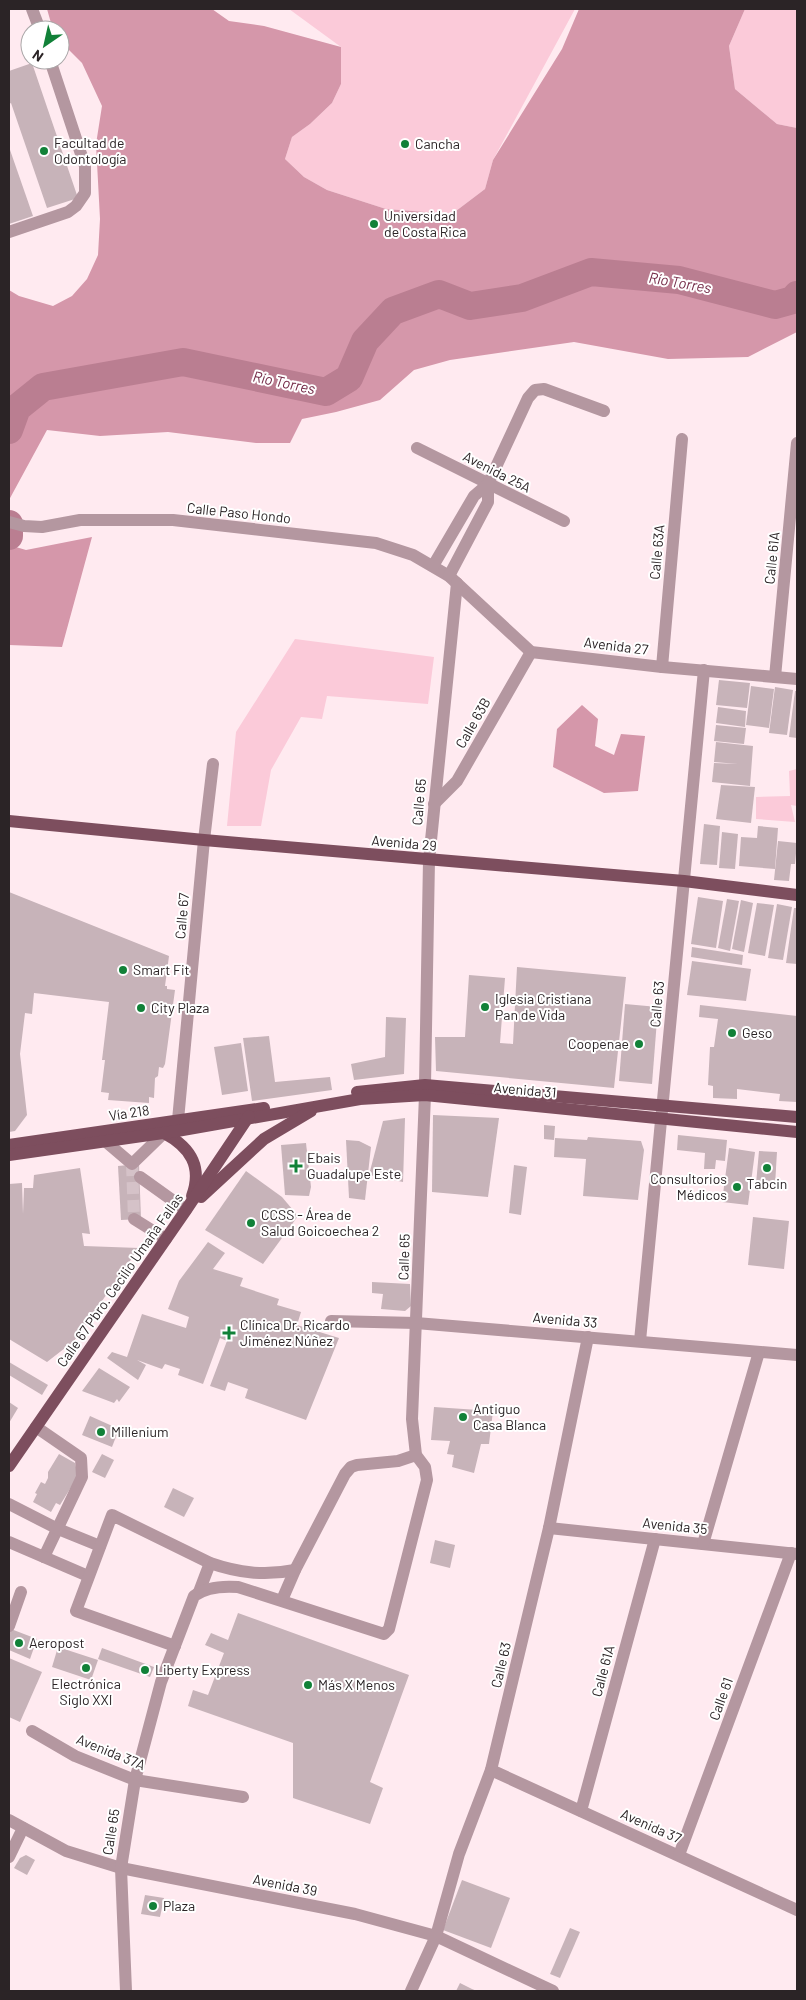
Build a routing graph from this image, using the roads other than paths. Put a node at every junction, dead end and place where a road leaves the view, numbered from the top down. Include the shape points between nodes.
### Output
1 (53, 70) edge
2 (9, 232) edge
3 (604, 411) dead end
4 (682, 439) dead end
5 (797, 443) edge
6 (417, 448) dead end
7 (488, 484) junction
8 (9, 522) edge
9 (564, 522) dead end
10 (793, 545) edge
11 (433, 566) junction
12 (453, 579) junction
13 (531, 652) junction
14 (662, 667) junction
15 (704, 670) junction
16 (774, 676) junction
17 (797, 679) edge
18 (213, 764) dead end
19 (434, 804) junction
20 (9, 821) edge
21 (204, 840) junction
22 (429, 860) junction
23 (684, 881) junction
24 (797, 895) edge
25 (425, 1090) junction
26 (319, 1107) junction
27 (662, 1112) junction
28 (250, 1116) junction
29 (797, 1117) edge
30 (173, 1128) junction
31 (797, 1132) edge
32 (105, 1141) junction
33 (9, 1145) edge
34 (9, 1155) edge
35 (140, 1177) dead end
36 (186, 1210) junction
37 (134, 1219) dead end
38 (166, 1240) junction
39 (331, 1321) dead end
40 (416, 1323) junction
41 (588, 1337) junction
42 (640, 1341) junction
43 (759, 1352) junction
44 (797, 1355) edge
45 (36, 1427) junction
46 (416, 1455) junction
47 (9, 1466) edge
48 (9, 1504) edge
49 (549, 1528) junction
50 (58, 1529) junction
51 (654, 1539) junction
52 (9, 1542) edge
53 (703, 1544) junction
54 (100, 1546) junction
55 (794, 1553) edge
56 (44, 1557) junction
57 (210, 1563) junction
58 (295, 1570) junction
59 (88, 1576) junction
60 (21, 1592) dead end
61 (199, 1592) junction
62 (282, 1600) junction
63 (9, 1626) edge
64 (175, 1646) junction
65 (32, 1731) dead end
66 (491, 1770) junction
67 (135, 1780) junction
68 (243, 1797) dead end
69 (581, 1811) junction
70 (9, 1820) edge
71 (23, 1828) junction
72 (679, 1855) junction
73 (9, 1857) edge
74 (121, 1868) junction
75 (797, 1910) edge
76 (436, 1936) junction
77 (126, 1991) edge
78 (411, 1991) edge
79 (552, 1991) edge

1 - 2 street via 85,166 84,193 68,212
3 - 7 street, Calle 65 via 544,389 535,390 528,398
4 - 14 street, Calle 63A
5 - 10 street, Calle 61A
6 - 7 street, Avenida 25A
7 - 9 street, Avenida 25A
7 - 11 street, Calle 65 via 474,496
7 - 12 street, Calle 65 via 488,502
8 - 11 street, Calle Paso Hondo via 42,527 80,520 173,520 376,543 413,555
10 - 16 street, Calle 61A
11 - 12 street, Calle Paso Hondo
12 - 13 street
12 - 19 street, Calle 65
13 - 14 street, Avenida 27
13 - 19 street, Calle 63B via 457,781
14 - 15 street, Avenida 27
15 - 16 street, Avenida 27
15 - 23 street, Calle 63
16 - 17 street, Avenida 27
18 - 21 street, Calle 67
19 - 22 street, Calle 65
20 - 21 main road, Avenida 29
21 - 22 main road, Avenida 29
21 - 30 street, Calle 67
22 - 23 main road, Avenida 29
22 - 25 street, Calle 65
23 - 24 main road, Avenida 29
23 - 27 street, Calle 63
25 - 26 main road, Avenida 31
25 - 27 main road, Avenida 31
25 - 28 main road, Avenida 31 via 358,1091
25 - 40 street, Calle 65
26 - 28 main road, Avenida 31
26 - 36 main road via 264,1139
27 - 29 main road, Avenida 31
27 - 31 main road, Avenida 31
27 - 42 street, Calle 63
28 - 30 main road, Vía 218
28 - 36 main road, Calle 67 Pbro. Cecilio Umaña Fallas
30 - 32 main road, Vía 218
30 - 32 street via 132,1164
30 - 33 main road, Vía 218
30 - 36 main road via 191,1154 196,1170 195,1188
32 - 34 main road, Vía 218
35 - 36 street
36 - 38 main road, Calle 67 Pbro. Cecilio Umaña Fallas
37 - 38 street
38 - 45 main road, Calle 67 Pbro. Cecilio Umaña Fallas
39 - 40 street, Avenida 33
40 - 41 street, Avenida 33
40 - 46 street, Calle 65 via 412,1419
41 - 42 street, Avenida 33
41 - 49 street, Calle 63
42 - 43 street, Avenida 33
43 - 44 street, Avenida 33
43 - 53 street
45 - 47 main road, Calle 67 Pbro. Cecilio Umaña Fallas
45 - 50 street via 81,1458 82,1477
46 - 58 street via 398,1461 351,1467 344,1474
46 - 62 street, Calle 65 via 425,1466 426,1488 389,1628 384,1634
48 - 50 street
49 - 51 street, Avenida 35
49 - 66 street, Calle 63
50 - 54 street
50 - 56 street
51 - 53 street, Avenida 35
51 - 69 street, Calle 61A
52 - 56 street
53 - 55 street, Avenida 35
54 - 57 street via 112,1514
54 - 59 street
55 - 72 street, Calle 61
56 - 59 street
57 - 58 street via 252,1573
57 - 61 street, Calle 65
58 - 62 street
59 - 64 street via 76,1611
60 - 63 street
61 - 62 street via 228,1586
61 - 64 street, Calle 65 via 194,1596
64 - 67 street, Calle 65 via 161,1682
65 - 67 street, Avenida 37A via 75,1756
66 - 69 street, Avenida 37
66 - 76 street, Calle 63 via 459,1854
67 - 68 street, Avenida 37A
67 - 74 street, Calle 65
69 - 72 street, Avenida 37
70 - 71 street, Avenida 39
71 - 73 street
71 - 74 street, Avenida 39 via 66,1852
72 - 75 street, Avenida 37
74 - 76 street, Avenida 39 via 355,1914
74 - 77 street, Calle 65
76 - 78 street, Calle 63
76 - 79 street, Avenida 39

